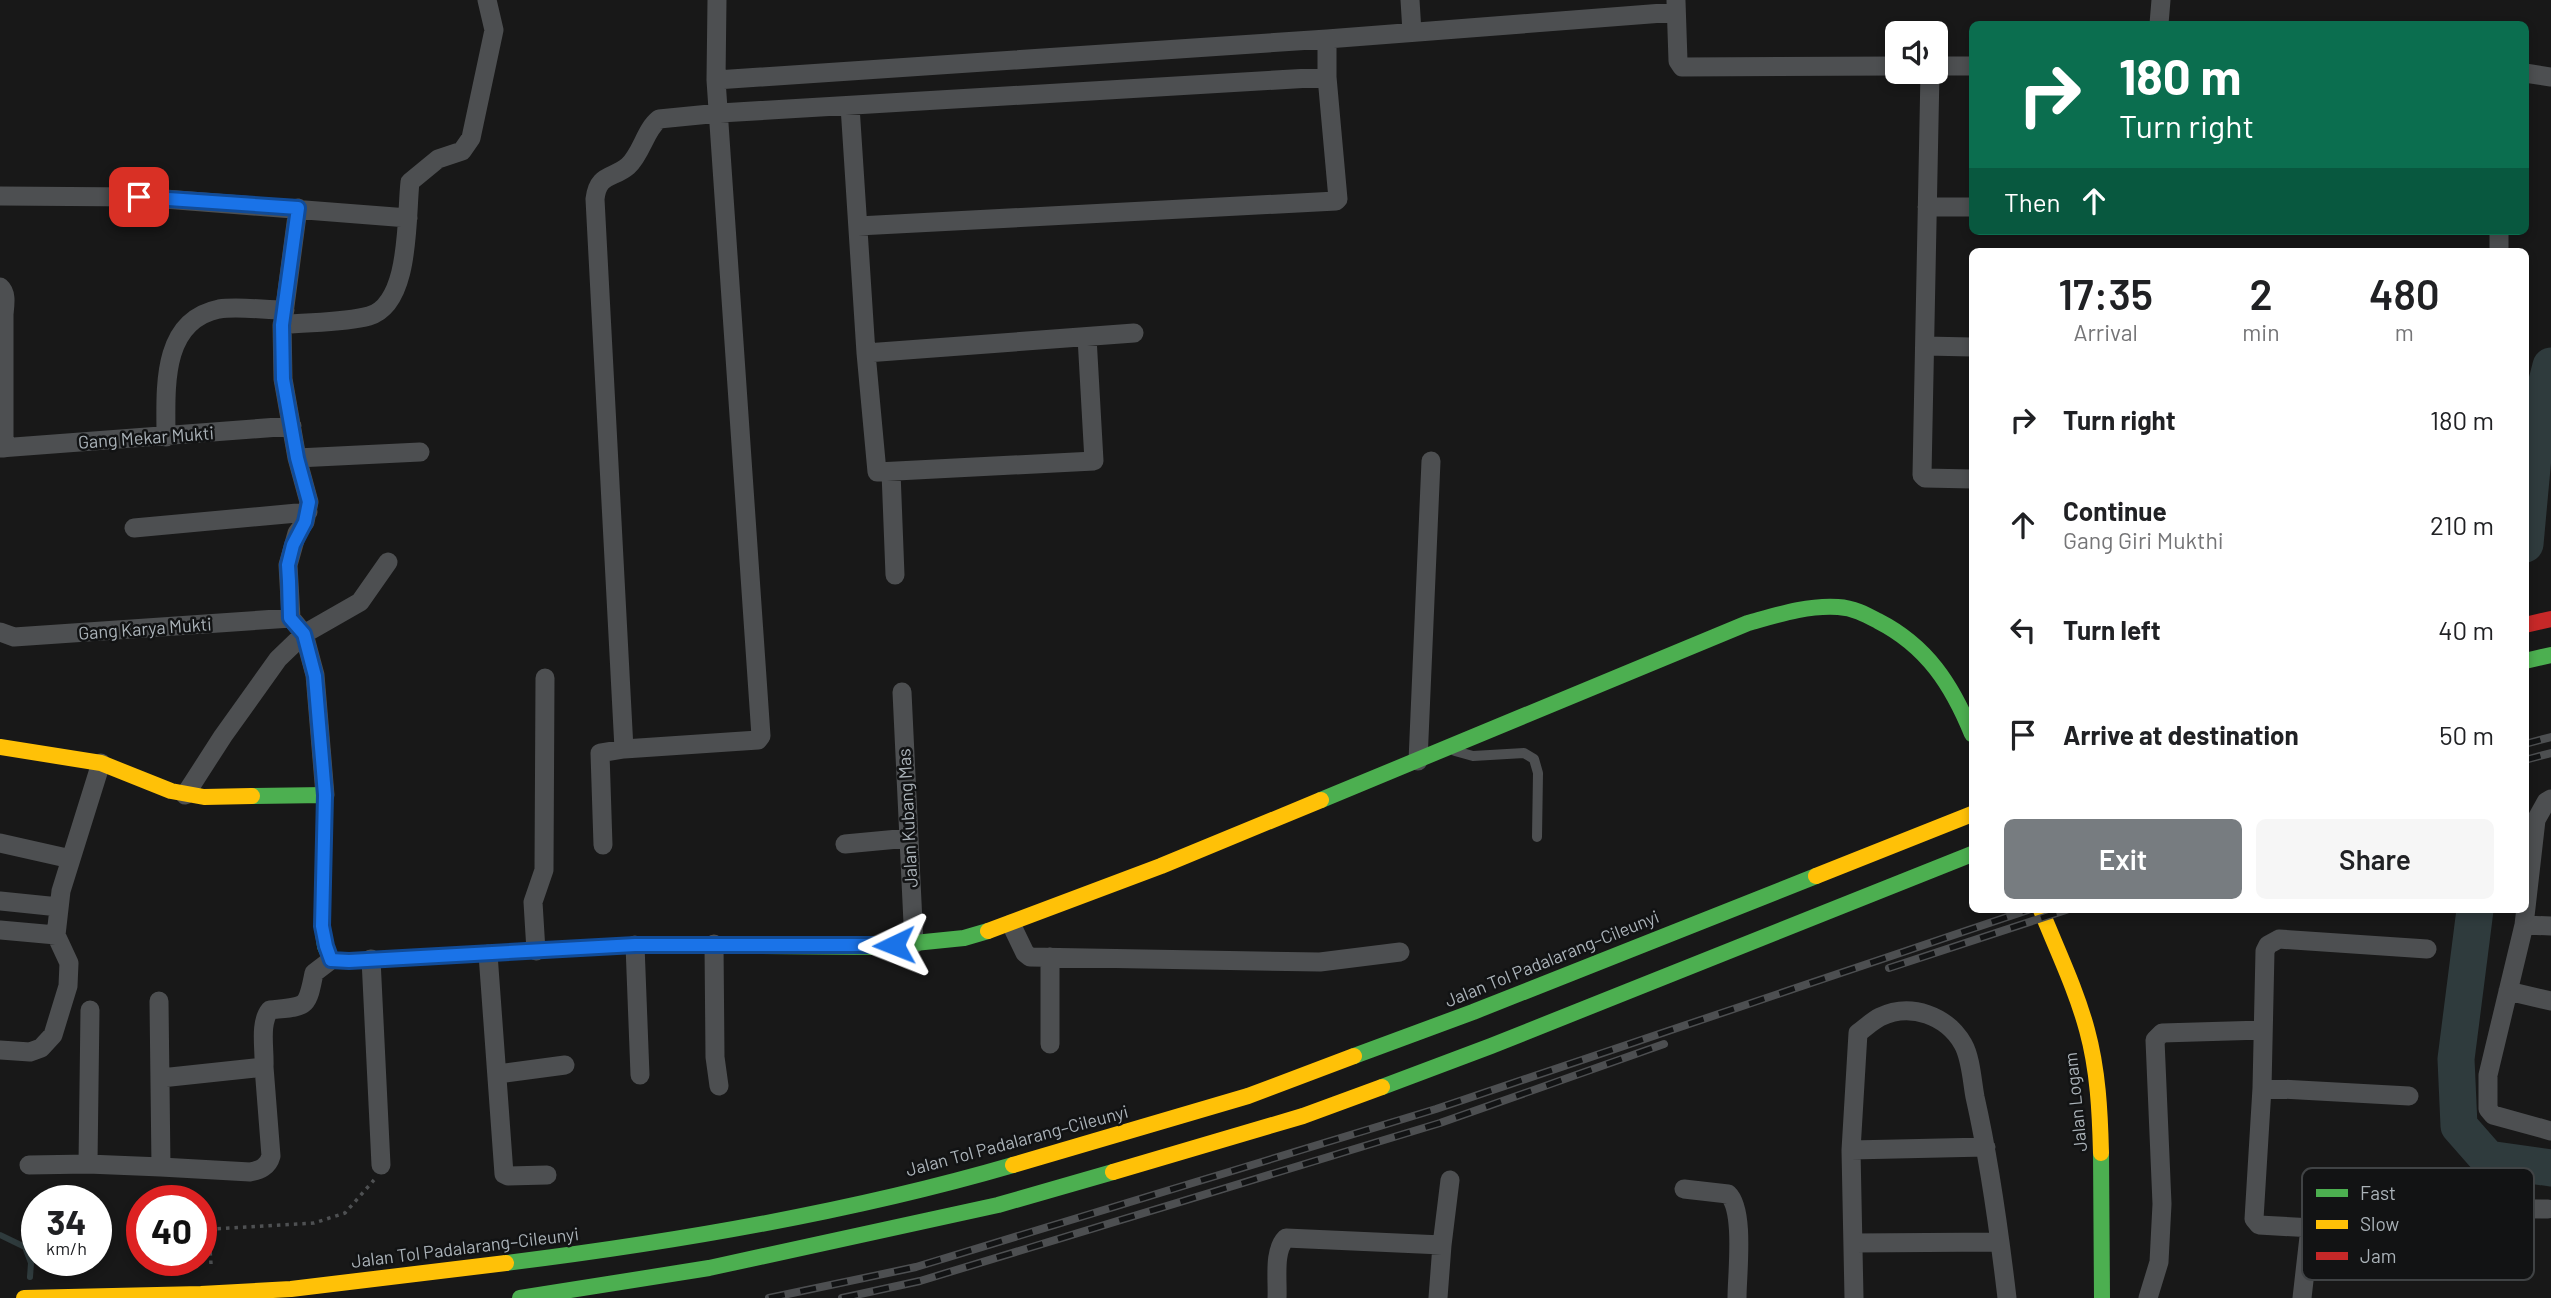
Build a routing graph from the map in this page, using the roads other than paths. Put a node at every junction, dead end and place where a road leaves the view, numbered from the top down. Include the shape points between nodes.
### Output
1 (487, 0) edge
2 (717, 0) edge
3 (1410, 0) edge
4 (2161, 0) edge
5 (1676, 6) edge
6 (2159, 21) edge
7 (1412, 32) junction
8 (1327, 38) junction
9 (1885, 66) edge
10 (1948, 66) edge
11 (1969, 66) edge
12 (2529, 74) edge
13 (1327, 77) junction
14 (2551, 77) edge
15 (716, 80) junction
16 (1930, 84) edge
17 (850, 106) junction
18 (720, 113) junction
19 (0, 196) edge
20 (1927, 206) junction
21 (1969, 207) edge
22 (298, 208) junction
23 (408, 218) junction
24 (858, 226) junction
25 (0, 286) edge
26 (2, 314) edge
27 (283, 318) junction
28 (1134, 333) dead end
29 (1087, 337) junction
30 (1925, 346) junction
31 (1969, 346) edge
32 (866, 353) junction
33 (292, 426) junction
34 (166, 437) junction
35 (2, 448) edge
36 (421, 452) dead end
37 (297, 458) junction
38 (1431, 461) dead end
39 (891, 472) junction
40 (1969, 479) edge
41 (308, 512) junction
42 (134, 527) dead end
43 (387, 562) dead end
44 (895, 575) dead end
45 (290, 618) junction
46 (2551, 618) edge
47 (2529, 624) edge
48 (0, 632) edge
49 (304, 634) junction
50 (2551, 654) edge
51 (2529, 661) edge
52 (545, 678) dead end
53 (902, 692) dead end
54 (1969, 726) edge
55 (0, 747) edge
56 (1448, 748) junction
57 (624, 749) junction
58 (1418, 761) junction
59 (102, 763) junction
60 (185, 795) junction
61 (325, 795) junction
62 (2551, 799) edge
63 (1969, 815) edge
64 (2543, 820) edge
65 (1537, 837) dead end
66 (909, 838) junction
67 (0, 844) edge
68 (845, 844) dead end
69 (603, 845) dead end
70 (1969, 855) edge
71 (71, 859) junction
72 (2529, 897) edge
73 (0, 901) edge
74 (60, 907) junction
75 (2042, 913) edge
76 (2526, 913) edge
77 (1011, 924) junction
78 (2524, 925) junction
79 (2551, 926) edge
80 (0, 930) edge
81 (56, 935) junction
82 (714, 944) junction
83 (914, 944) junction
84 (635, 945) junction
85 (2427, 949) dead end
86 (536, 951) junction
87 (1400, 952) dead end
88 (488, 954) junction
89 (1050, 957) junction
90 (331, 960) junction
91 (371, 960) junction
92 (2508, 991) junction
93 (159, 1001) dead end
94 (2551, 1001) edge
95 (90, 1010) dead end
96 (2263, 1030) junction
97 (1050, 1044) dead end
98 (0, 1050) edge
99 (565, 1065) dead end
100 (264, 1067) junction
101 (498, 1074) junction
102 (640, 1075) dead end
103 (161, 1078) junction
104 (719, 1086) dead end
105 (2262, 1088) junction
106 (2409, 1096) dead end
107 (2551, 1131) edge
108 (1986, 1147) junction
109 (1851, 1150) junction
110 (88, 1164) junction
111 (29, 1165) dead end
112 (381, 1165) road end
113 (161, 1167) junction
114 (547, 1175) dead end
115 (1450, 1180) dead end
116 (1684, 1189) dead end
117 (2534, 1209) edge
118 (2548, 1209) dead end
119 (2302, 1227) edge
120 (2000, 1242) junction
121 (1854, 1243) junction
122 (1442, 1245) junction
123 (2304, 1280) edge
124 (24, 1298) edge
125 (520, 1298) edge
126 (1277, 1298) edge
127 (1438, 1298) edge
128 (1737, 1298) edge
129 (1854, 1298) edge
130 (2007, 1298) edge
131 (2102, 1298) edge
132 (2148, 1298) edge
133 (2302, 1298) edge

1 - 23 street via 494,30 471,138 462,151 438,159 411,180
2 - 15 street
3 - 7 street
4 - 6 street
5 - 7 street
5 - 9 street via 1682,67
7 - 8 street
8 - 13 street
8 - 15 street
10 - 11 street
12 - 14 street
13 - 17 street
13 - 24 street via 1336,201
15 - 18 street
16 - 20 street
17 - 18 street
17 - 24 street
18 - 57 street via 659,119 628,166 602,180 596,189
18 - 57 street via 761,736 758,740
19 - 22 street via 139,197
20 - 21 street
20 - 30 street
22 - 23 street
22 - 27 street
23 - 27 street via 396,289 388,306 371,316
24 - 32 street
25 - 26 street via 5,292
26 - 35 street
27 - 33 street via 283,379
27 - 34 street via 220,309 189,322 172,352
28 - 29 street
29 - 32 street
29 - 39 street via 1094,461
30 - 31 street
30 - 40 street via 1922,475
32 - 39 street via 877,472
33 - 34 street, Gang Mekar Mukti
33 - 37 street
34 - 35 street, Gang Mekar Mukti
36 - 37 street
37 - 41 street
38 - 58 street
39 - 44 street
41 - 42 street
41 - 45 street via 288,565
43 - 49 street via 360,602
45 - 48 street, Gang Karya Mukti via 14,637
45 - 49 street
46 - 47 main road
49 - 60 street via 278,659
49 - 61 street via 315,676
50 - 51 main road
52 - 86 street via 544,870 533,902
53 - 66 street, Jalan Kubang Mas
54 - 56 main road via 1958,697 1926,653 1894,628 1850,608 1799,609 1748,623
55 - 59 main road
56 - 58 main road
56 - 65 lane via 1473,756 1524,753 1534,759
57 - 69 street via 599,757
58 - 77 main road
59 - 60 main road
59 - 71 street
60 - 61 main road
61 - 90 main road via 322,926
62 - 64 street via 2546,802
63 - 124 main road, Jalan Tol Padalarang–Cileunyi via 1248,1096 977,1175 801,1216 616,1249 292,1289
64 - 72 street
66 - 68 street
66 - 83 street, Jalan Kubang Mas
67 - 71 street
70 - 125 main road via 1303,1116 985,1208 709,1268
71 - 74 street
73 - 74 street
74 - 81 street
75 - 131 main road, Jalan Logam via 2091,1045 2101,1142
76 - 78 street
77 - 83 main road via 964,938
77 - 89 street via 1025,953
78 - 79 street
78 - 92 street
80 - 81 street
81 - 98 street via 69,963 68,986 53,1035 30,1052
82 - 83 main road
82 - 84 main road
82 - 104 street
84 - 86 main road
84 - 102 street
85 - 96 street via 2273,941 2265,951
86 - 88 main road
87 - 89 street via 1320,962
88 - 91 main road
88 - 101 street
89 - 97 street
90 - 91 main road
90 - 100 street via 314,972 307,1002 266,1014
91 - 112 street
92 - 94 street
92 - 107 street via 2488,1075 2488,1109 2493,1115
93 - 103 street
95 - 110 street
96 - 105 street
96 - 132 street via 2162,1033 2155,1040 2162,1204 2159,1262
99 - 101 street
100 - 103 street
100 - 113 street via 270,1162 250,1172
101 - 114 street via 504,1174
103 - 113 street
105 - 106 street
105 - 119 street via 2254,1219 2259,1225
108 - 109 street
108 - 109 street via 1965,1046 1941,1020 1927,1013 1902,1012 1881,1017 1858,1033
108 - 120 street
109 - 121 street
110 - 111 street
110 - 113 street
115 - 122 street
116 - 128 street via 1732,1198 1738,1216
117 - 118 street
120 - 121 street
120 - 130 street
121 - 129 street
122 - 126 street via 1286,1238 1279,1252
122 - 127 street
123 - 133 street

